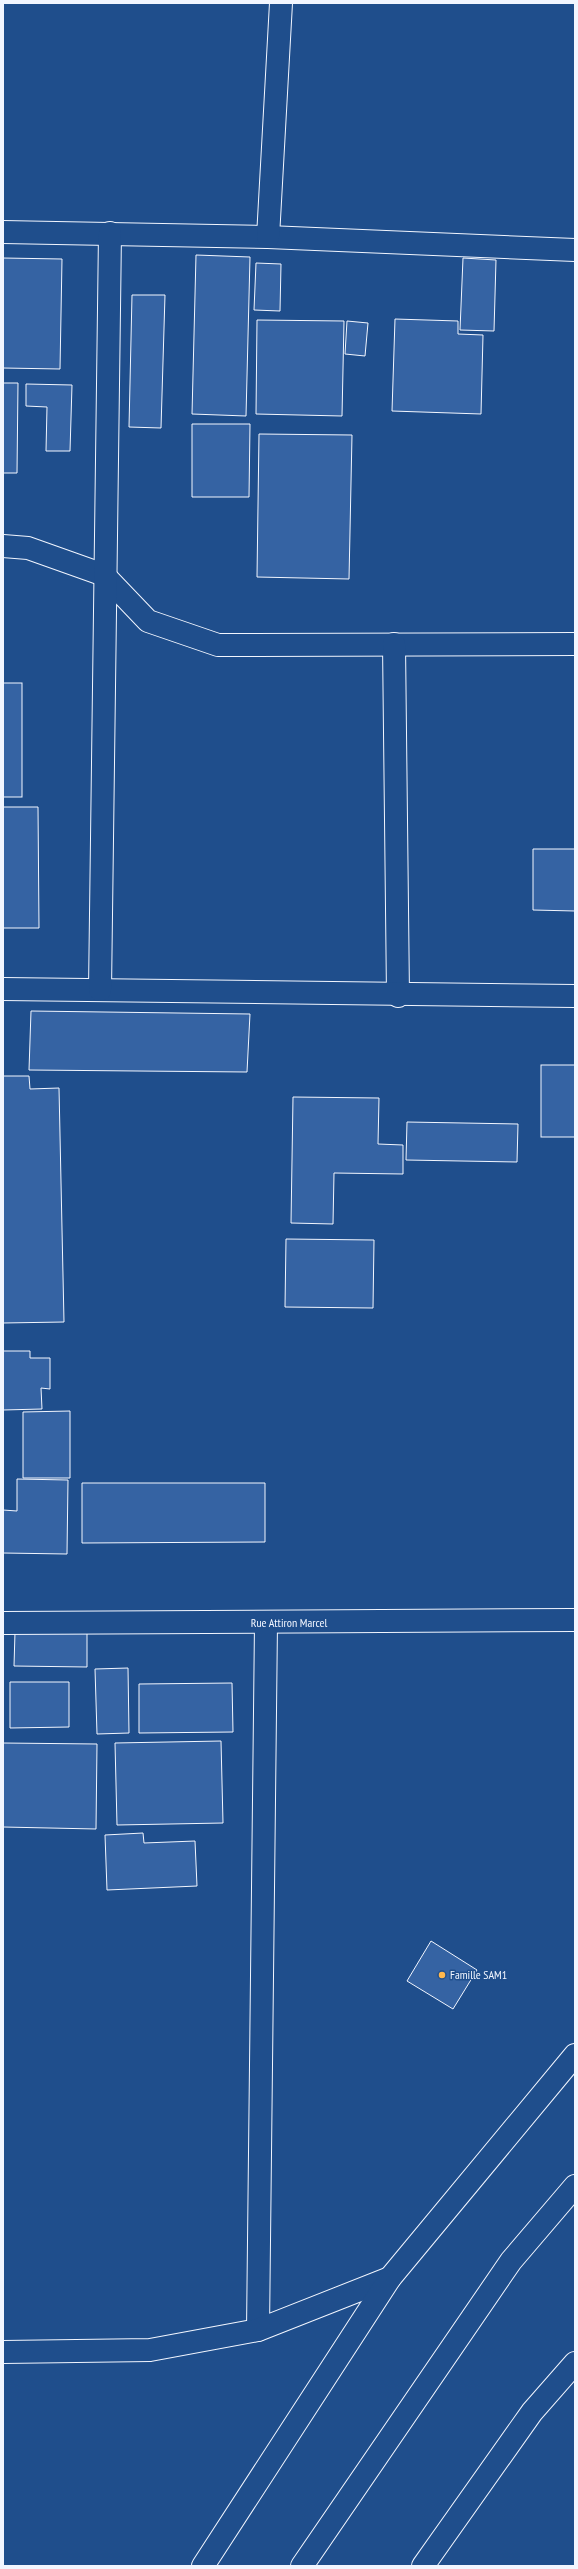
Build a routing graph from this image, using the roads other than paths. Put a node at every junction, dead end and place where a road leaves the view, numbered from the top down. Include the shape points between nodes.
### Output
1 (281, 3) edge
2 (3, 232) edge
3 (110, 233) junction
4 (268, 237) junction
5 (575, 250) edge
6 (3, 546) edge
7 (104, 575) junction
8 (394, 644) junction
9 (575, 644) edge
10 (3, 989) edge
11 (100, 990) junction
12 (398, 996) junction
13 (575, 996) edge
14 (575, 1620) edge
15 (3, 1622) edge
16 (266, 1623) junction
17 (575, 2055) edge
18 (575, 2186) edge
19 (390, 2278) junction
20 (258, 2330) junction
21 (3, 2352) edge
22 (575, 2363) edge
23 (203, 2566) edge
24 (302, 2566) edge
25 (423, 2566) edge

1 - 4 main road
2 - 3 main road
3 - 4 main road
3 - 7 main road
4 - 5 main road
6 - 7 main road via 28,548
7 - 8 main road via 148,620 218,645
7 - 11 main road
8 - 9 main road
8 - 12 main road
10 - 11 main road
11 - 12 main road
12 - 13 main road
14 - 16 main road, Rue Attiron Marcel
15 - 16 main road, Rue Attiron Marcel
16 - 20 main road
17 - 19 main road
18 - 24 main road via 511,2261
19 - 20 main road
19 - 23 main road
20 - 21 main road via 150,2350
22 - 25 main road via 532,2412

